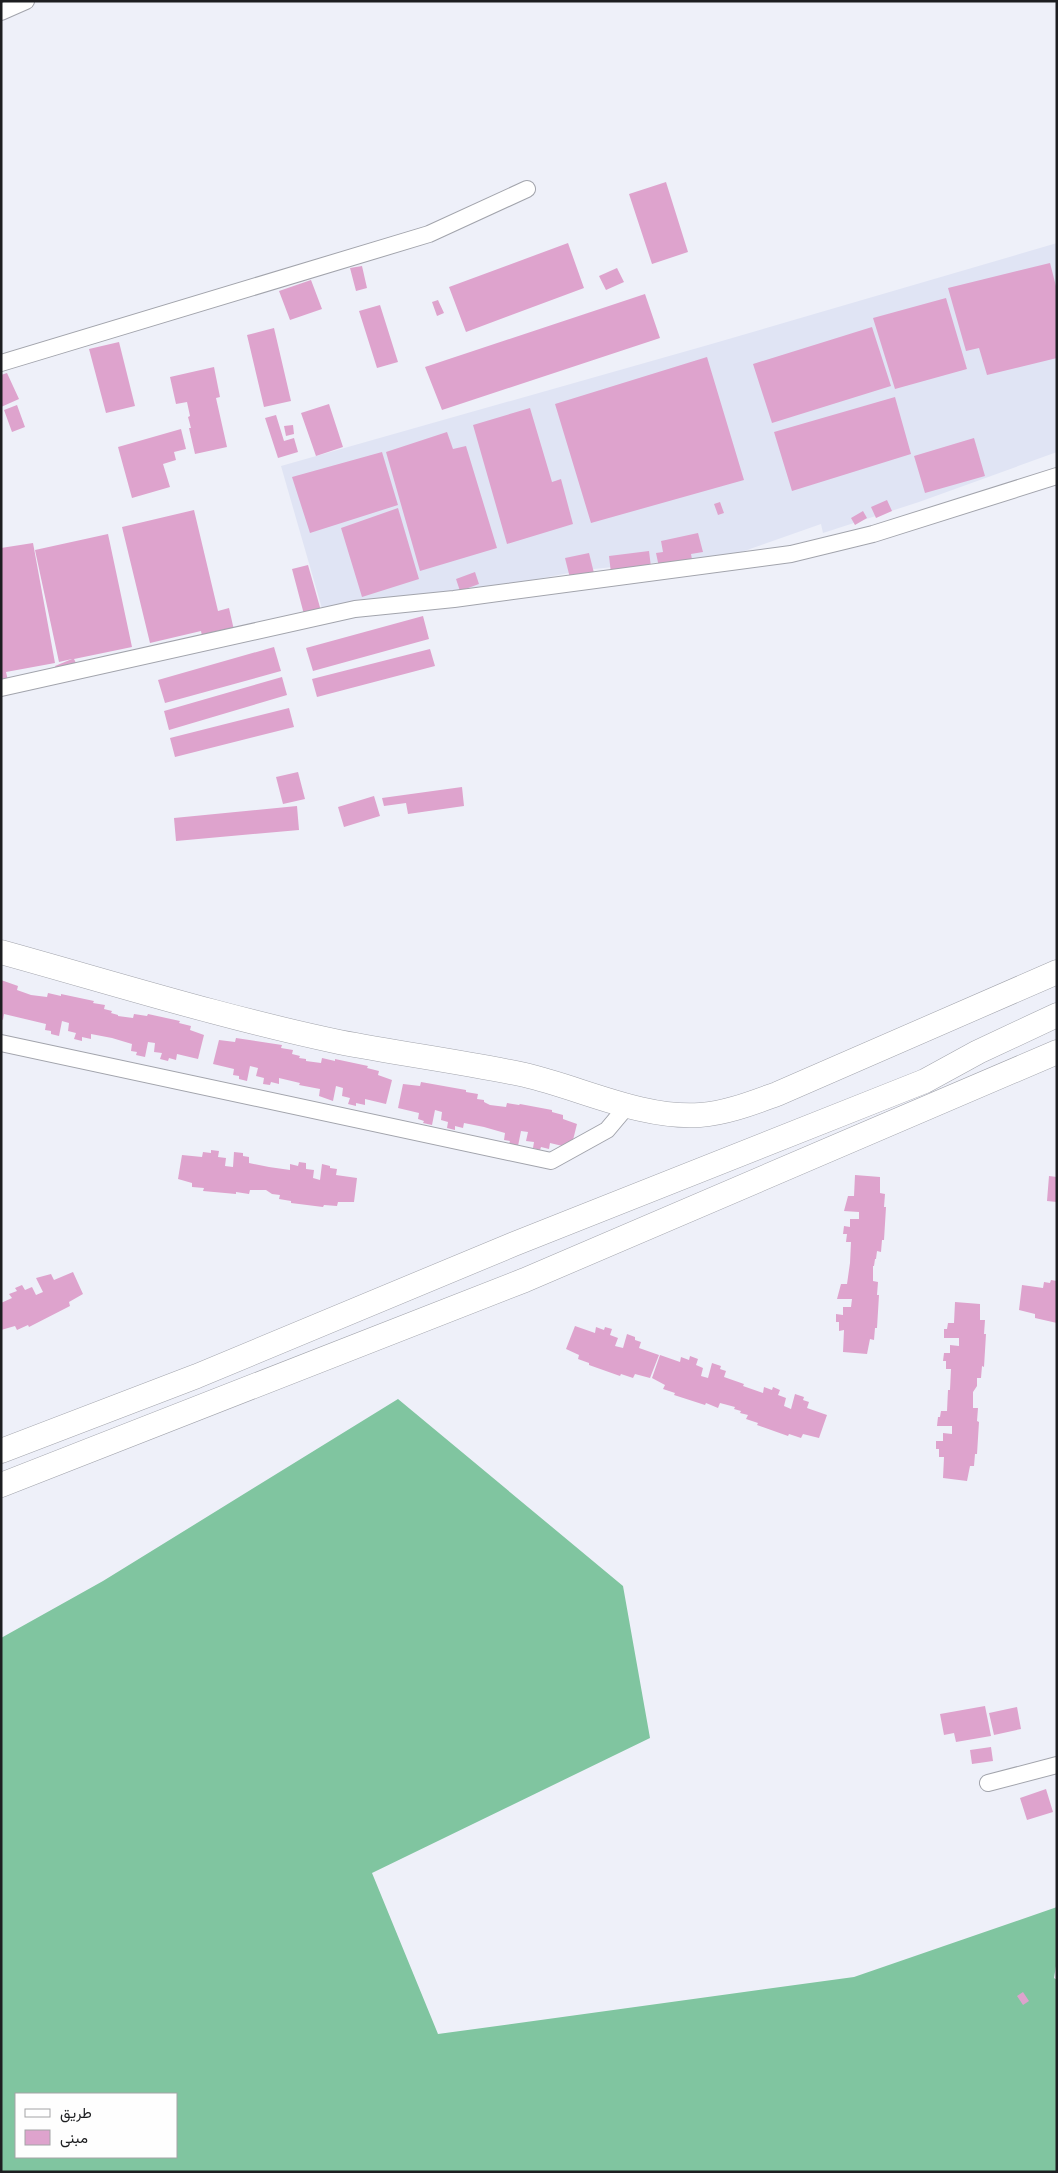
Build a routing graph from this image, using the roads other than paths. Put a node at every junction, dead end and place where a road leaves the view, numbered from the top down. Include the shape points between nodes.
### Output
1 (26, 1) edge
2 (1, 12) edge
3 (527, 189) dead end
4 (1, 363) edge
5 (1057, 476) edge
6 (1, 688) edge
7 (1, 952) edge
8 (1057, 972) edge
9 (1057, 1015) edge
10 (1, 1043) edge
11 (978, 1052) junction
12 (1057, 1052) edge
13 (990, 1080) junction
14 (628, 1105) junction
15 (1, 1451) edge
16 (1, 1485) edge
17 (1057, 1765) edge
18 (988, 1783) dead end

1 - 2 street
3 - 4 street via 429,234
5 - 6 street via 873,534 790,554 355,609
7 - 14 main road via 235,1017 339,1042 553,1082
8 - 14 main road via 734,1110 699,1115 658,1113
9 - 11 main road
10 - 14 street via 551,1161 607,1130
11 - 13 main road
11 - 15 main road via 925,1081 523,1241 197,1376
12 - 13 main road
13 - 16 main road via 525,1280
17 - 18 street

